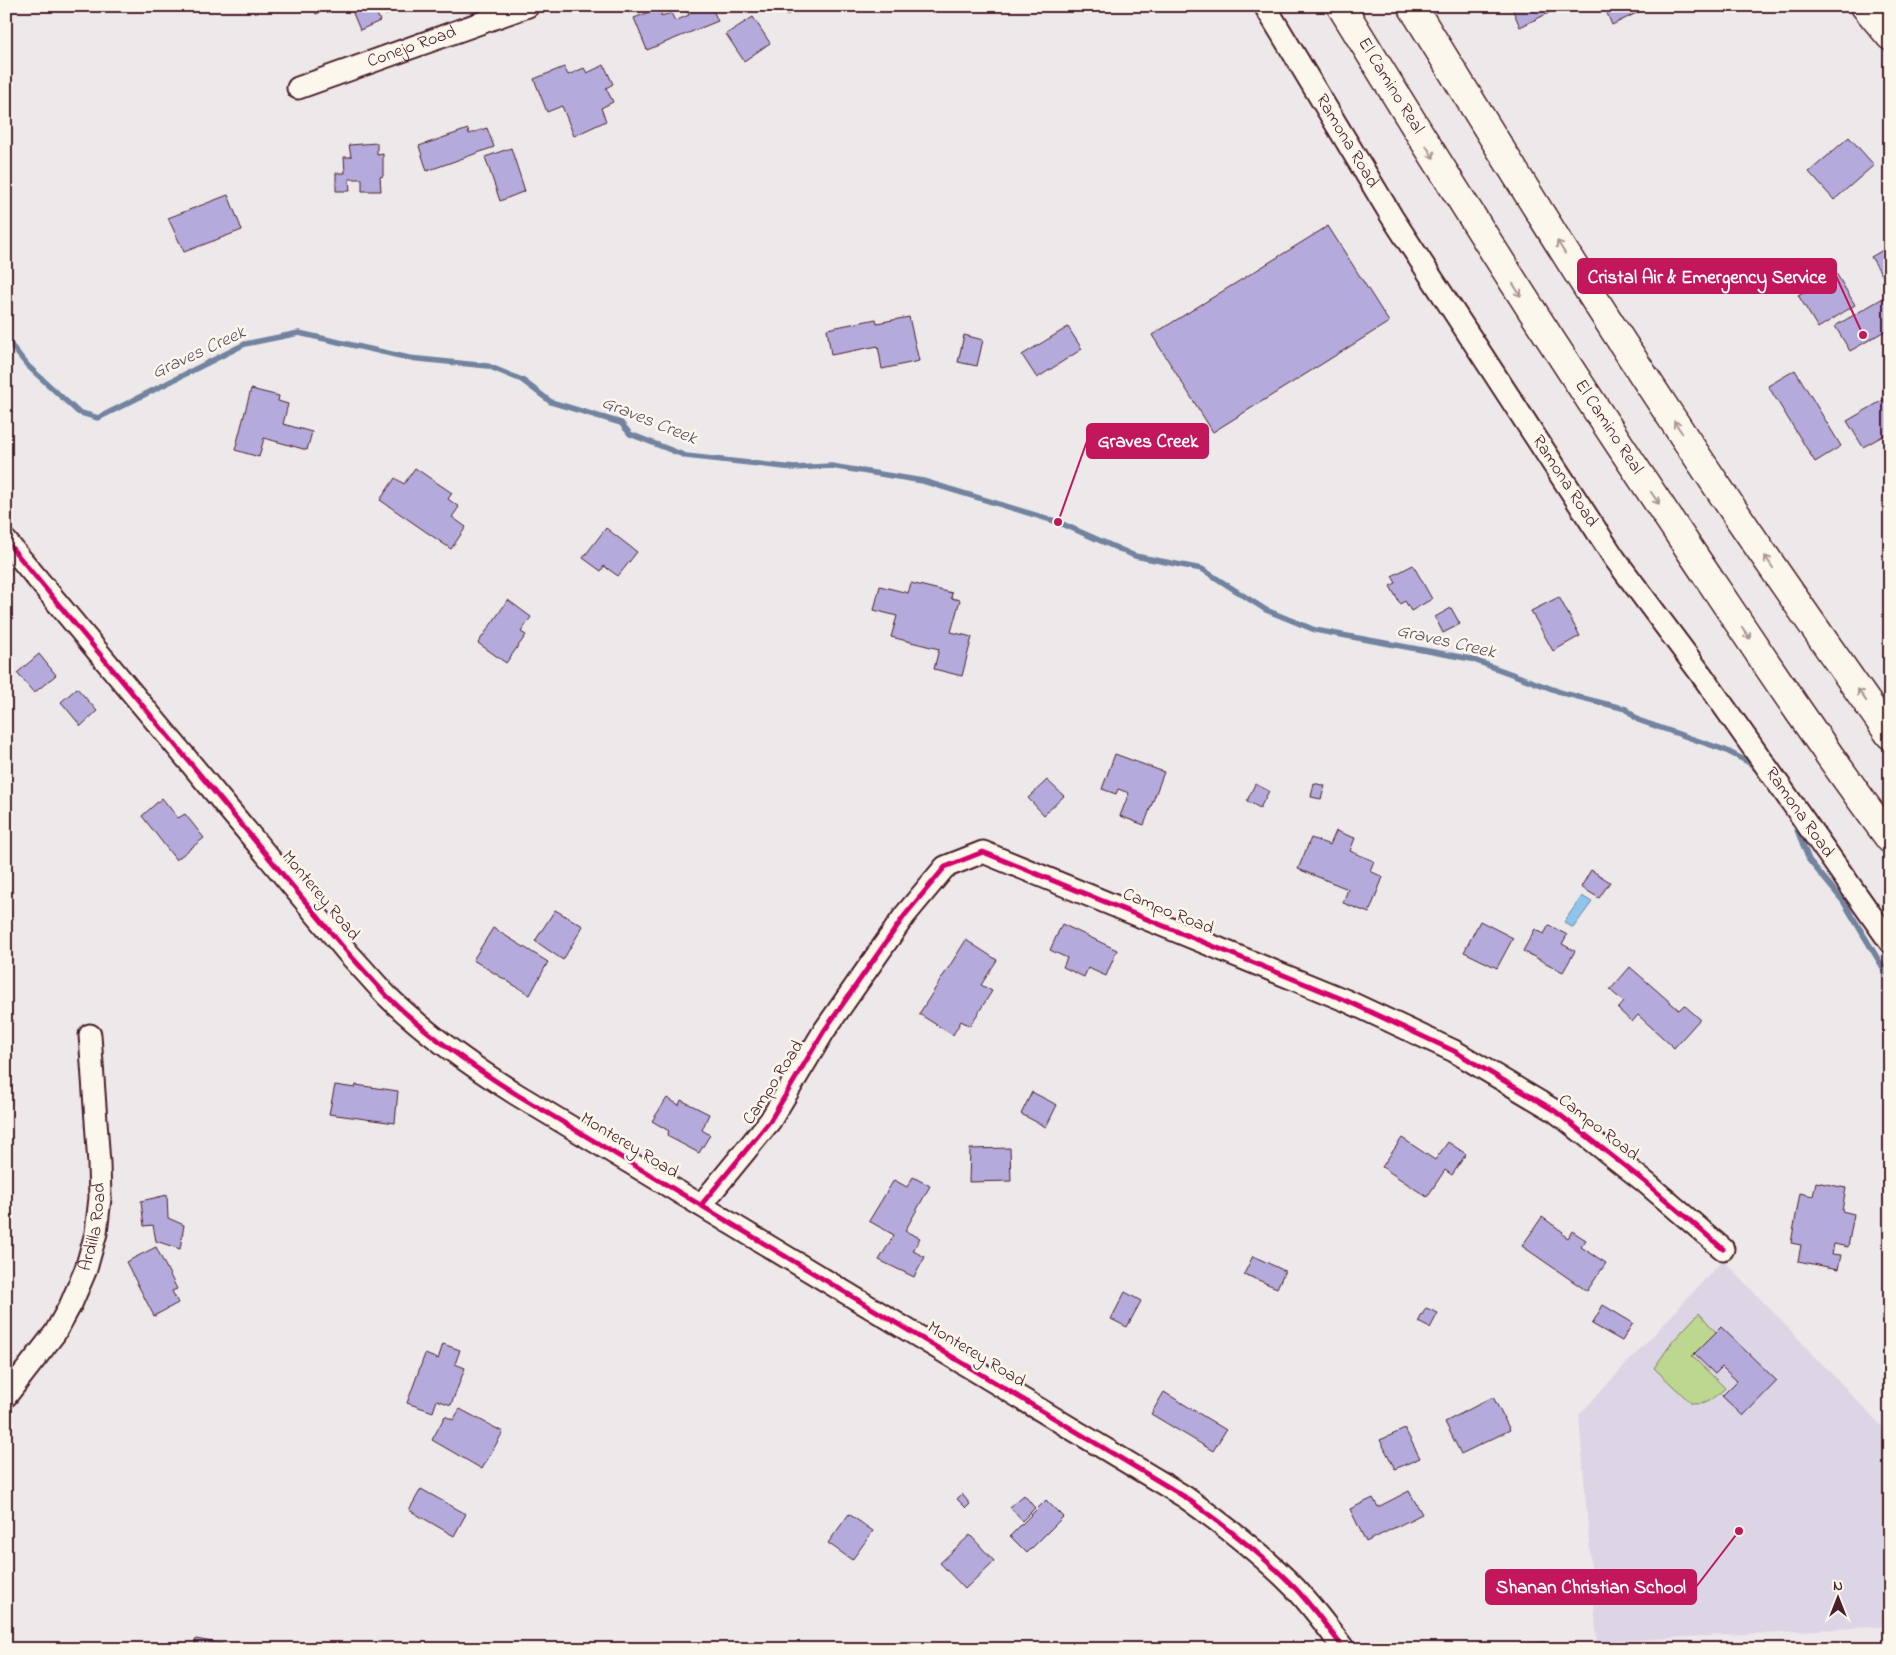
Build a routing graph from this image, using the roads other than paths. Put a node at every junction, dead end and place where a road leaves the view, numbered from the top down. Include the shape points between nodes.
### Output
1 (1265, 6) edge
2 (1341, 6) edge
3 (1412, 6) edge
4 (1865, 6) edge
5 (525, 7) edge
6 (1890, 36) edge
7 (298, 88) dead end
8 (6, 541) edge
9 (1890, 735) edge
10 (1890, 839) edge
11 (1890, 942) edge
12 (90, 1035) dead end
13 (701, 1206) junction
14 (1723, 1249) dead end
15 (6, 1396) edge
16 (1344, 1649) edge

1 - 11 street, Ramona Road via 1392,217 1615,559 1701,674
2 -> 10 main road, El Camino Real via 1521,296 1617,442
9 -> 3 main road via 1664,406 1560,246
4 - 6 main road
5 - 7 street, Conejo Road
8 - 13 street, Monterey Road via 387,996 469,1064
12 - 15 street, Ardilla Road via 99,1164 96,1233 86,1269 55,1333
13 - 14 street, Campo Road via 770,1121 824,1031 905,915 945,867 983,852 1347,1001 1454,1051 1555,1110 1646,1182
13 - 16 street, Monterey Road via 1185,1497 1227,1527 1296,1589

